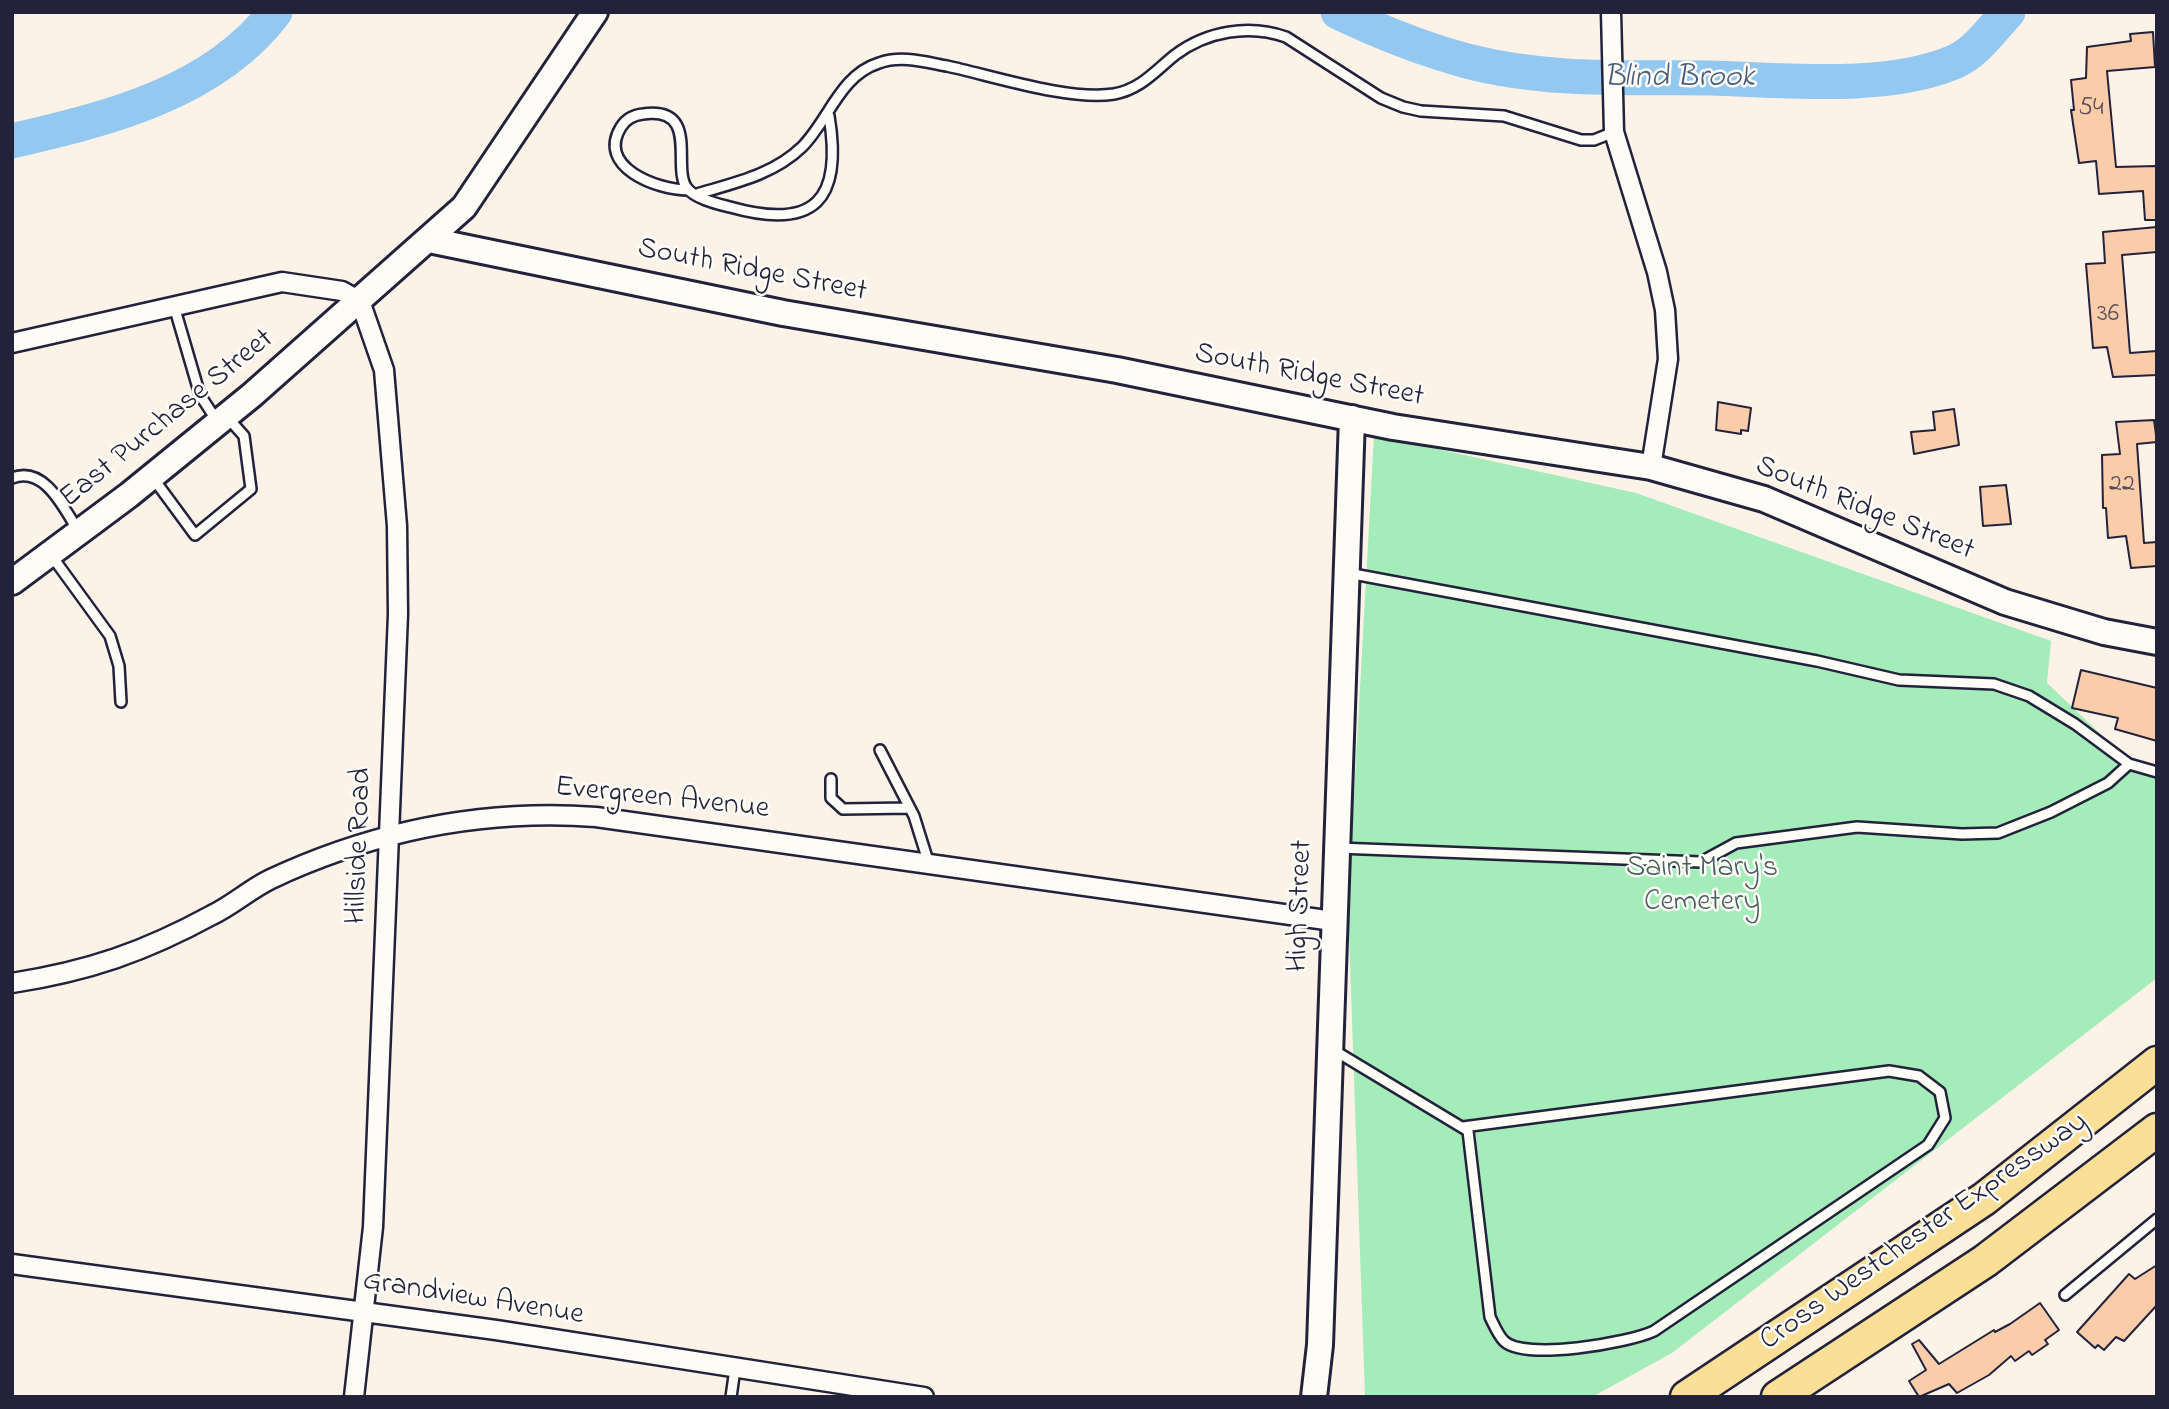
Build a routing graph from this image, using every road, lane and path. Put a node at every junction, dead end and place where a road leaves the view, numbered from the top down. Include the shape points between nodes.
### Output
1 (595, 12) edge
2 (1611, 12) edge
3 (829, 116) junction
4 (1614, 132) junction
5 (692, 192) junction
6 (429, 240) junction
7 (360, 300) junction
8 (174, 306) junction
9 (12, 343) edge
10 (1352, 418) junction
11 (222, 419) junction
12 (1651, 467) junction
13 (152, 477) junction
14 (12, 478) edge
15 (80, 533) junction
16 (51, 555) junction
17 (1346, 573) junction
18 (12, 582) edge
19 (2157, 642) edge
20 (121, 702) dead end
21 (880, 750) dead end
22 (2129, 764) junction
23 (2157, 772) edge
24 (831, 779) dead end
25 (910, 808) junction
26 (389, 836) junction
27 (1336, 848) junction
28 (929, 865) junction
29 (1333, 921) junction
30 (12, 982) edge
31 (1328, 1047) junction
32 (2157, 1063) edge
33 (1463, 1128) junction
34 (2157, 1130) edge
35 (2157, 1219) edge
36 (12, 1265) edge
37 (2065, 1295) dead end
38 (363, 1311) junction
39 (735, 1369) junction
40 (354, 1397) edge
41 (731, 1397) edge
42 (924, 1397) edge
43 (1314, 1397) edge
44 (1687, 1397) edge
45 (1778, 1397) edge

1 - 6 street via 488,175 464,207
2 - 4 street
3 - 4 lane via 852,79 864,69 891,60 928,62 1102,96 1142,84 1177,53 1202,41 1249,29 1293,40 1403,107 1504,116 1581,140
3 - 5 lane via 801,148 774,168
3 - 5 lane via 830,182 811,208 774,215 757,213
4 - 12 street via 1665,310 1668,359
5 - 5 lane via 683,181 681,139 671,121 653,113 626,121 615,138 622,164 645,179
6 - 7 street, East Purchase Street
6 - 10 street, South Ridge Street via 783,313 1118,370
7 - 8 street via 342,291 282,282
7 - 11 street, East Purchase Street
7 - 26 street, Hillside Road via 384,370 397,526
8 - 9 street
8 - 11 lane via 200,395
10 - 12 street, South Ridge Street
10 - 17 street, High Street
11 - 13 street, East Purchase Street
11 - 13 lane via 244,436 251,489 242,497 195,535
12 - 19 street, South Ridge Street via 1764,499 2005,602 2104,632
13 - 15 street, East Purchase Street
14 - 15 lane via 22,474 46,484
15 - 16 street, East Purchase Street
16 - 18 street, East Purchase Street
16 - 20 lane via 110,636 120,666
17 - 22 lane via 1899,680 1994,684 2029,696
17 - 27 street, High Street
21 - 25 lane
22 - 23 lane
22 - 27 lane via 2108,783 1998,833 1857,827 1736,843 1701,862
24 - 25 lane via 831,798 843,809
25 - 28 lane
26 - 28 street, Evergreen Avenue via 445,822 557,814 750,836
26 - 30 street, Evergreen Avenue via 268,880 214,915 123,958 57,976
26 - 38 street, Hillside Road via 373,1227
27 - 29 street, High Street
28 - 29 street, Evergreen Avenue
29 - 31 street, High Street
31 - 33 lane
31 - 43 street, High Street via 1320,1345
32 - 44 highway, Cross Westchester Expressway via 1984,1199
33 - 33 lane via 1468,1131 1490,1317 1505,1342 1530,1351 1635,1340 1654,1332 1928,1145 1945,1118 1940,1092 1919,1076 1889,1072
34 - 45 highway, Cross Westchester Expressway via 1985,1261
35 - 37 lane
36 - 38 street, Grandview Avenue
38 - 39 street, Grandview Avenue
38 - 40 street, Hillside Road
39 - 41 lane
39 - 42 street, Grandview Avenue

